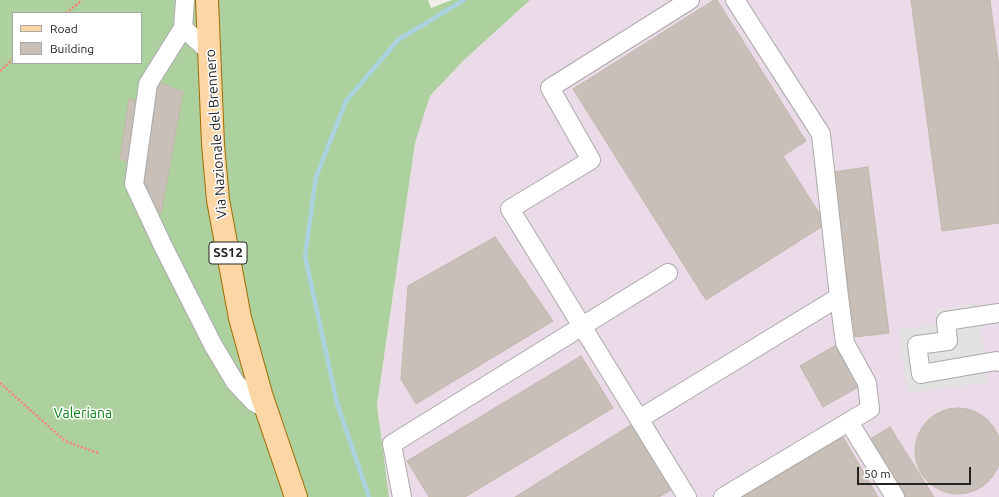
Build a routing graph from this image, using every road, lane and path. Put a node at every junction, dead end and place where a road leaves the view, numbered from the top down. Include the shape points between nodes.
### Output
1 (82, 0) edge
2 (186, 0) edge
3 (207, 0) edge
4 (690, 0) edge
5 (735, 0) edge
6 (67, 12) edge
7 (183, 28) junction
8 (209, 51) junction
9 (12, 60) edge
10 (0, 71) edge
11 (668, 273) dead end
12 (839, 297) junction
13 (999, 313) edge
14 (582, 327) junction
15 (999, 362) edge
16 (0, 383) edge
17 (266, 408) junction
18 (639, 419) junction
19 (849, 422) junction
20 (98, 453) dead end
21 (296, 497) edge
22 (402, 497) edge
23 (687, 497) edge
24 (723, 497) edge
25 (894, 497) edge

1 - 6 path
2 - 7 lane
3 - 8 main road, Via Nazionale del Brennero / SS12
4 - 14 lane via 550,88 591,160 510,209
5 - 12 lane via 821,134
7 - 8 lane
7 - 17 lane via 148,84 134,184 213,345 235,382 254,402
8 - 17 main road, Via Nazionale del Brennero / SS12 via 218,200 240,318
9 - 10 path
11 - 14 lane
12 - 18 lane
12 - 19 lane via 845,343 867,383 870,409
13 - 15 lane via 946,321 948,341 917,345 922,374
14 - 18 lane
14 - 22 lane via 392,444
16 - 20 path via 66,441
17 - 21 main road, Via Nazionale del Brennero / SS12
18 - 23 lane
19 - 24 lane
19 - 25 lane

